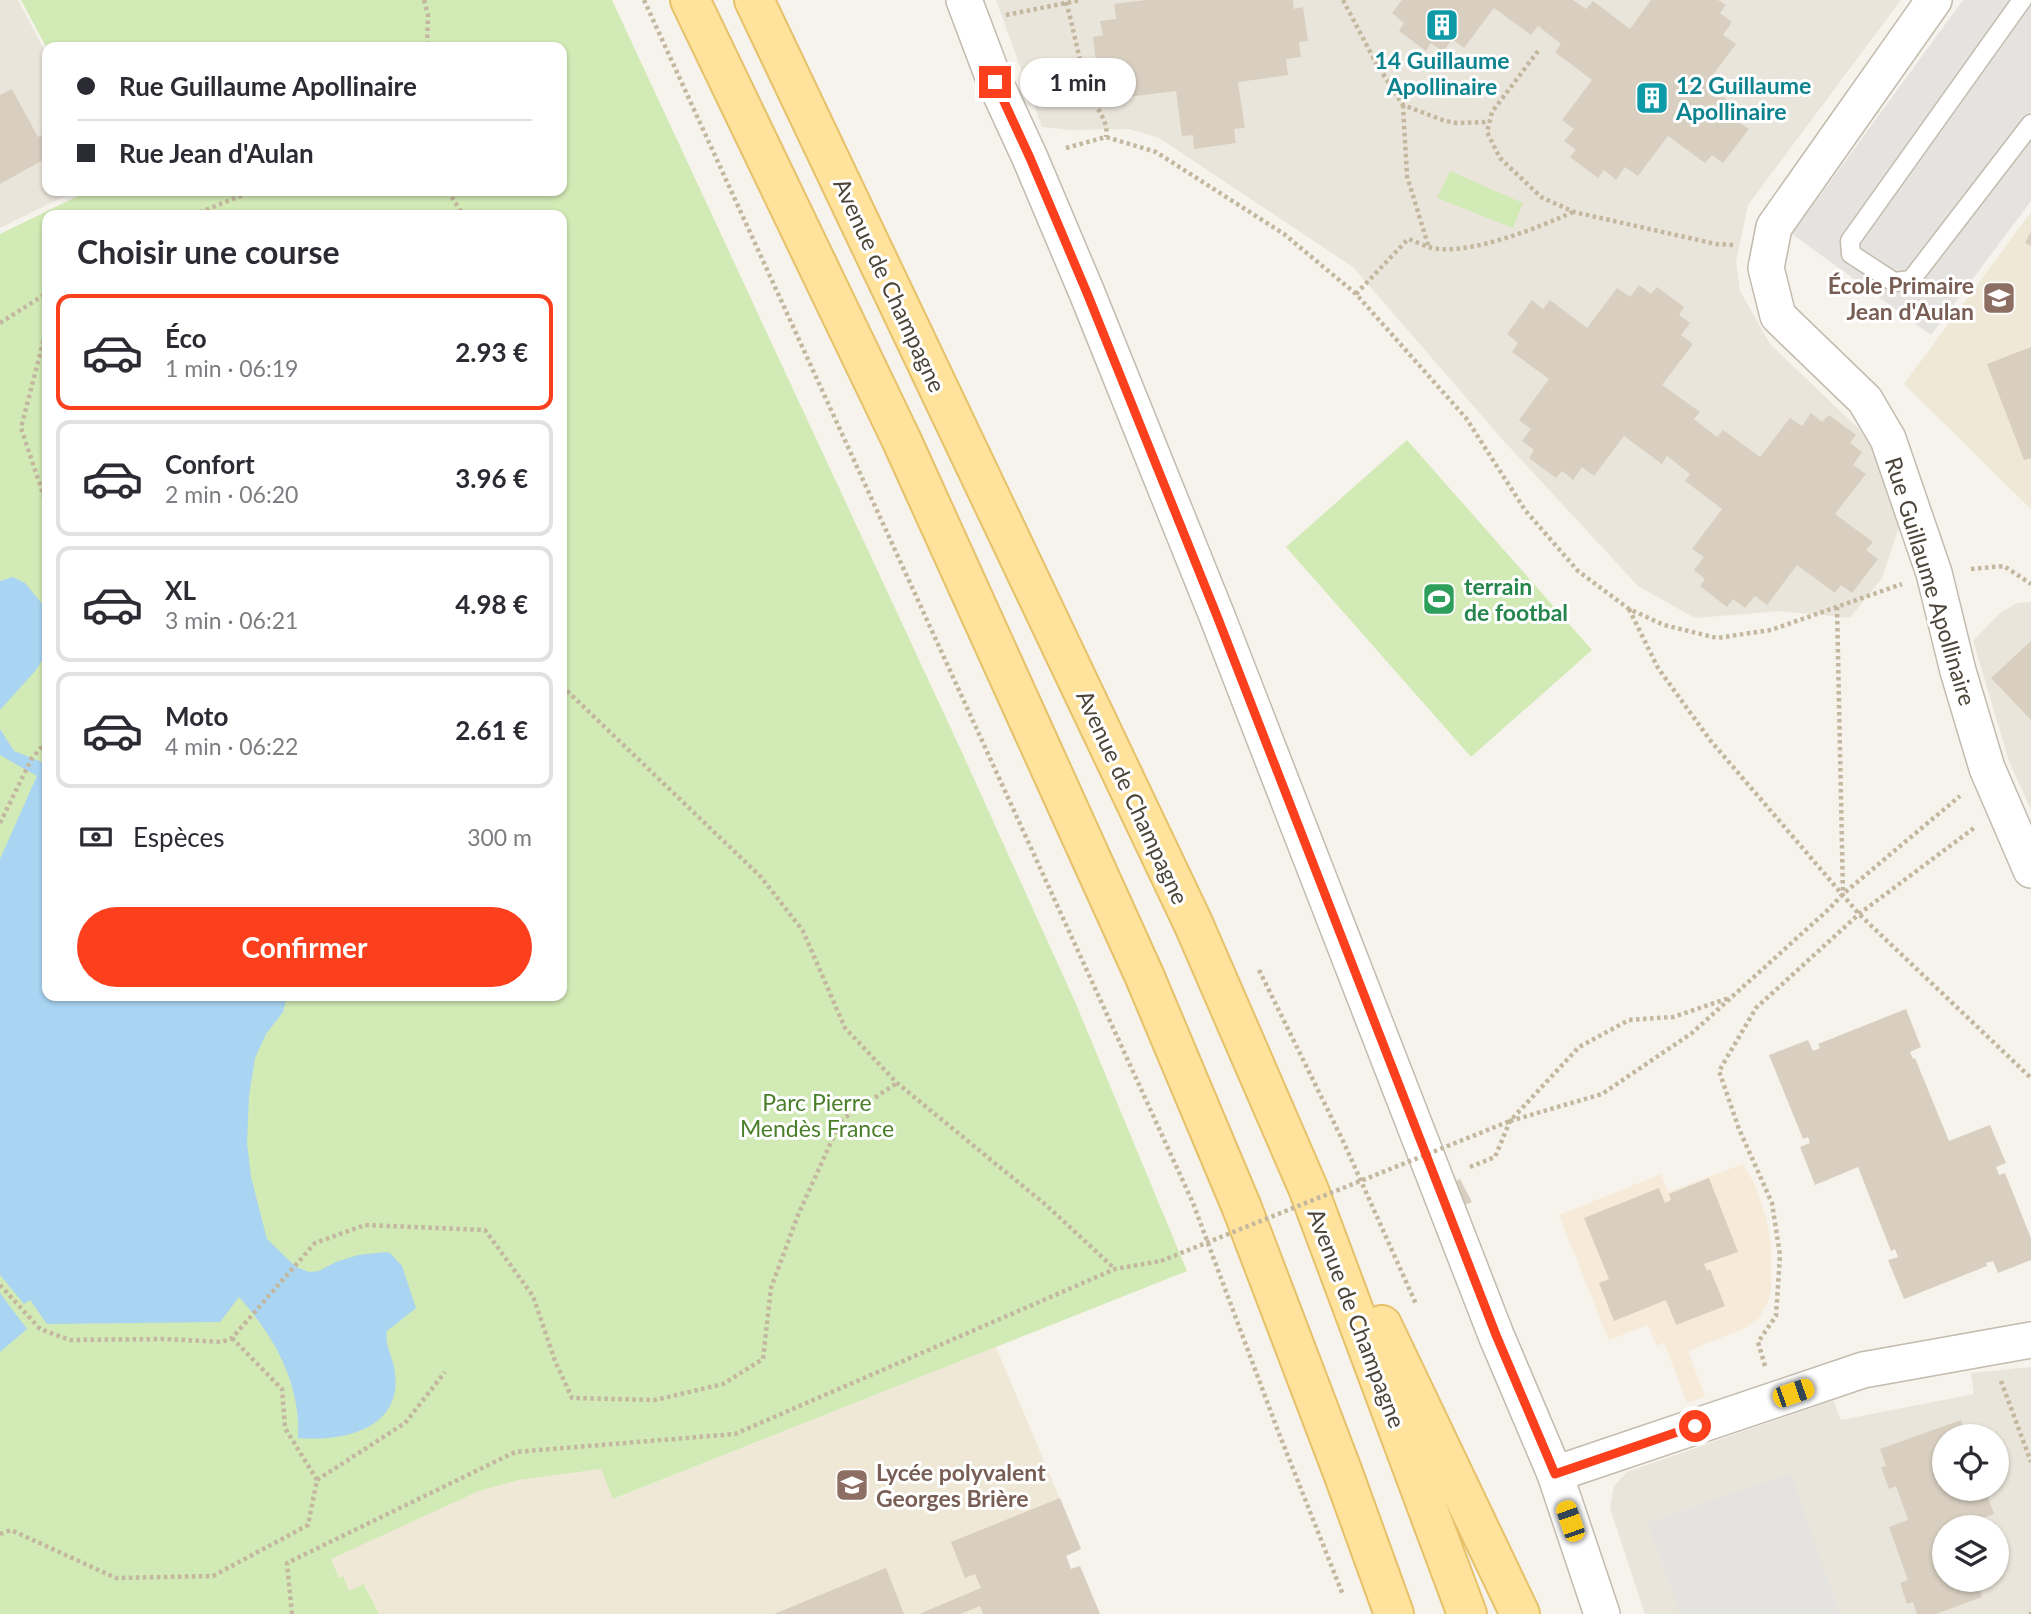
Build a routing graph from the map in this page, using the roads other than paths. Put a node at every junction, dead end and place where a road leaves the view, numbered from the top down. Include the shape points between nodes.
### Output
1 (690, 0) edge
2 (754, 0) edge
3 (1934, 0) edge
4 (2022, 0) edge
5 (970, 16) edge
6 (2031, 124) edge
7 (2031, 870) edge
8 (1324, 1232) junction
9 (2031, 1340) edge
10 (1555, 1474) junction
11 (1394, 1614) edge
12 (1468, 1614) edge
13 (1520, 1614) edge
14 (1602, 1614) edge

1 - 11 main road via 901,439 1144,975 1242,1208
2 - 8 main road, Avenue de Champagne via 1193,923
3 - 7 street, Rue Guillaume Apollinaire via 1774,227 1766,268 1778,316 1865,400 1888,439 1934,573 1987,768
4 - 6 lane via 1850,241 1851,254 1894,282 1911,280
5 - 10 street via 1217,616 1496,1335
8 - 12 main road, Avenue de Champagne
8 - 13 main road via 1389,1336
9 - 10 street via 1863,1370
10 - 14 street

